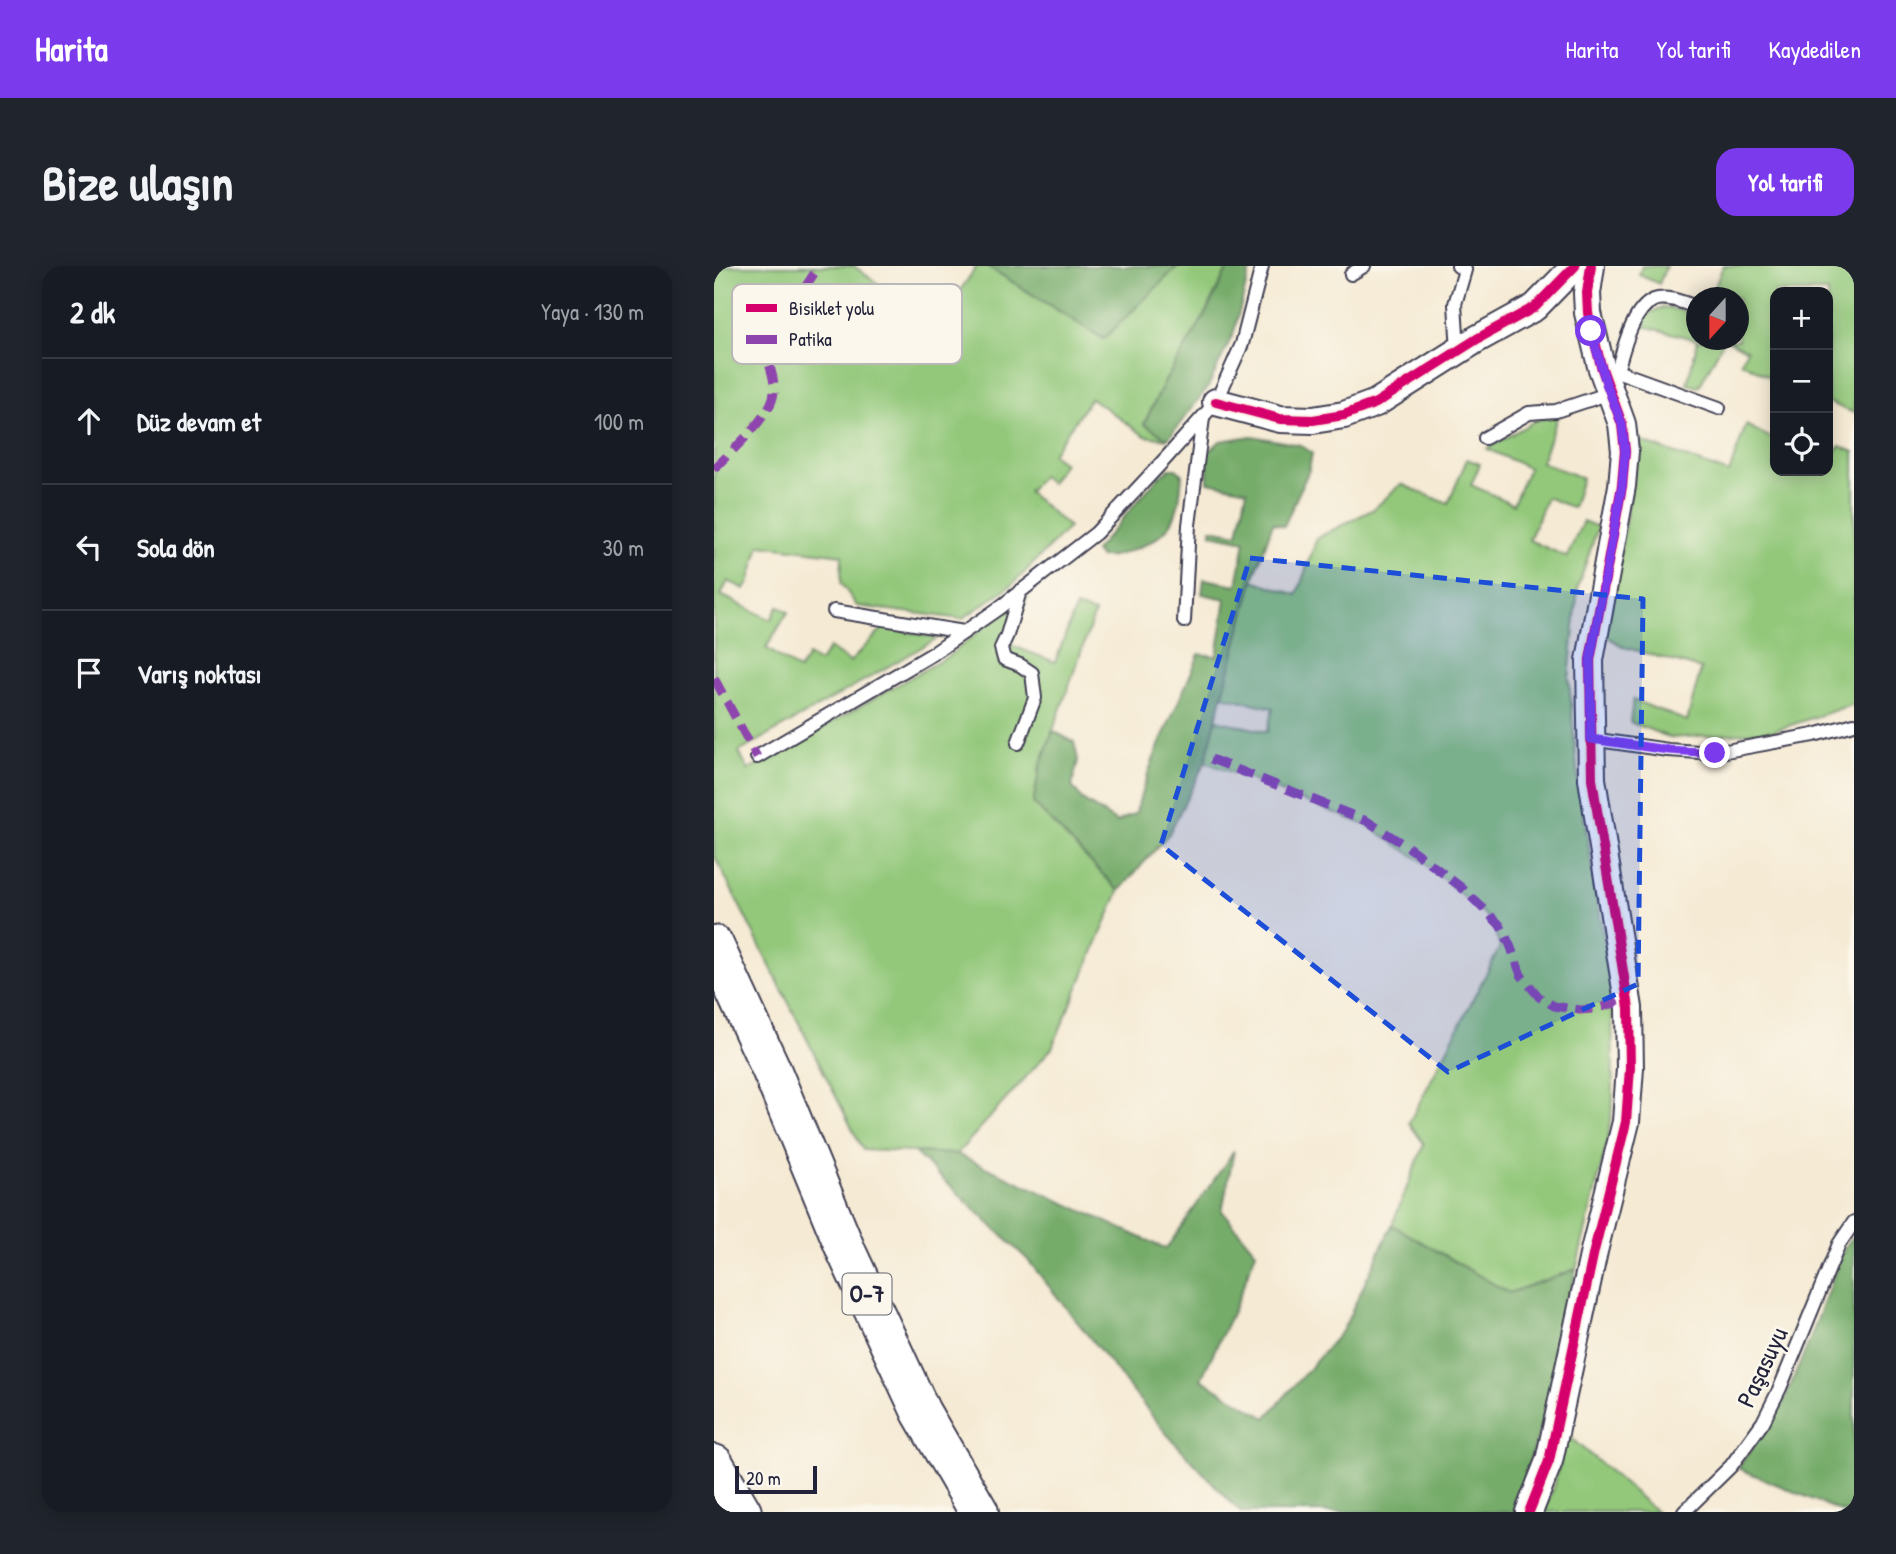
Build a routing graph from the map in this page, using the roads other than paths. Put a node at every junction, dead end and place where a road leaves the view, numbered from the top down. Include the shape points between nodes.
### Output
1 (1262, 266) edge
2 (1364, 266) edge
3 (1458, 266) edge
4 (1575, 266) edge
5 (1591, 266) edge
6 (1351, 274) dead end
7 (1686, 304) edge
8 (1458, 351) junction
9 (1609, 376) junction
10 (1719, 408) dead end
11 (1209, 410) junction
12 (1485, 438) dead end
13 (1020, 591) junction
14 (834, 611) dead end
15 (1184, 621) dead end
16 (964, 632) junction
17 (1854, 724) edge
18 (1591, 739) junction
19 (1018, 743) dead end
20 (757, 757) dead end
21 (714, 945) edge
22 (1854, 1222) edge
23 (714, 1464) edge
24 (742, 1512) edge
25 (979, 1512) edge
26 (1529, 1512) edge
27 (1684, 1512) edge

1 - 11 lane via 1242,344
2 - 6 lane
3 - 8 lane via 1465,270 1455,304
4 - 8 street via 1535,307
5 - 9 street via 1588,313
7 - 9 lane via 1665,299 1646,305
8 - 11 street via 1376,403 1344,415 1280,419
9 - 10 lane
9 - 12 lane via 1556,411 1529,414
9 - 18 street via 1625,452 1590,660
11 - 13 lane via 1096,533
11 - 15 lane via 1189,525
13 - 16 lane
13 - 19 lane via 1001,648 1004,659 1032,673 1035,698
14 - 16 lane
16 - 20 lane
17 - 18 lane via 1715,753
18 - 26 street via 1592,779 1629,1008 1626,1122 1549,1461
21 - 25 highway, O-7 via 920,1412
22 - 27 lane, Paşasuyu via 1839,1244 1763,1422 1731,1466
23 - 24 highway

